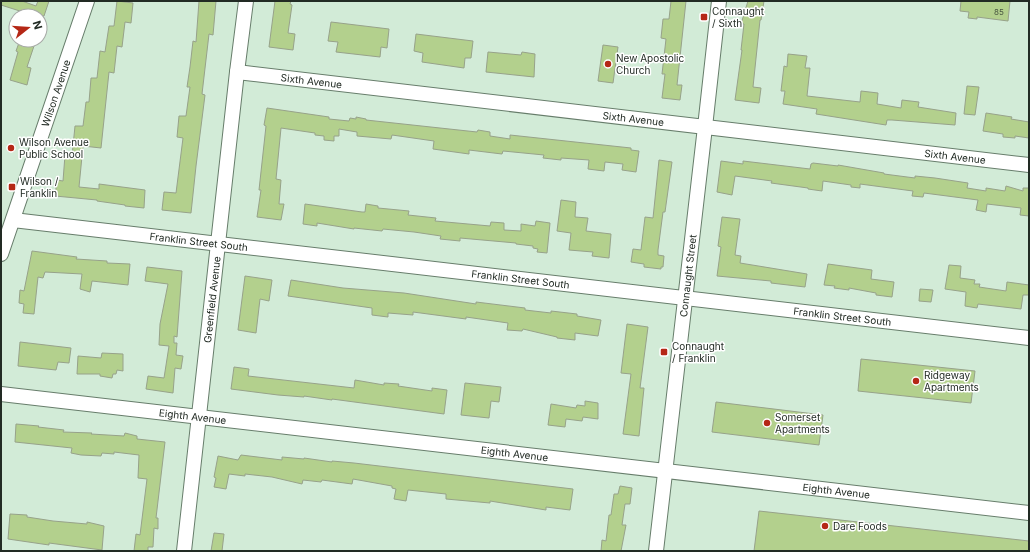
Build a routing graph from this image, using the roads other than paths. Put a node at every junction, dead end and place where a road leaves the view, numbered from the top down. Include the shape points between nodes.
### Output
1 (87, 1) edge
2 (246, 1) edge
3 (719, 1) edge
4 (237, 72) junction
5 (705, 127) junction
6 (1029, 165) edge
7 (12, 220) junction
8 (218, 245) junction
9 (1, 254) edge
10 (684, 298) junction
11 (1029, 338) edge
12 (1, 394) edge
13 (199, 417) junction
14 (665, 471) junction
15 (1029, 513) edge
16 (184, 551) edge
17 (656, 551) edge

1 - 7 street, Wilson Avenue
2 - 4 street, Greenfield Avenue
3 - 5 street, Connaught Street
4 - 5 street, Sixth Avenue
4 - 8 street, Greenfield Avenue
5 - 6 street, Sixth Avenue
5 - 10 street, Connaught Street
7 - 8 street, Franklin Street South
7 - 9 street, Wilson Avenue
8 - 10 street, Franklin Street South
8 - 13 street, Greenfield Avenue
10 - 11 street, Franklin Street South
10 - 14 street, Connaught Street
12 - 13 street, Eighth Avenue
13 - 14 street, Eighth Avenue
13 - 16 street, Greenfield Avenue
14 - 15 street, Eighth Avenue
14 - 17 street, Connaught Street

